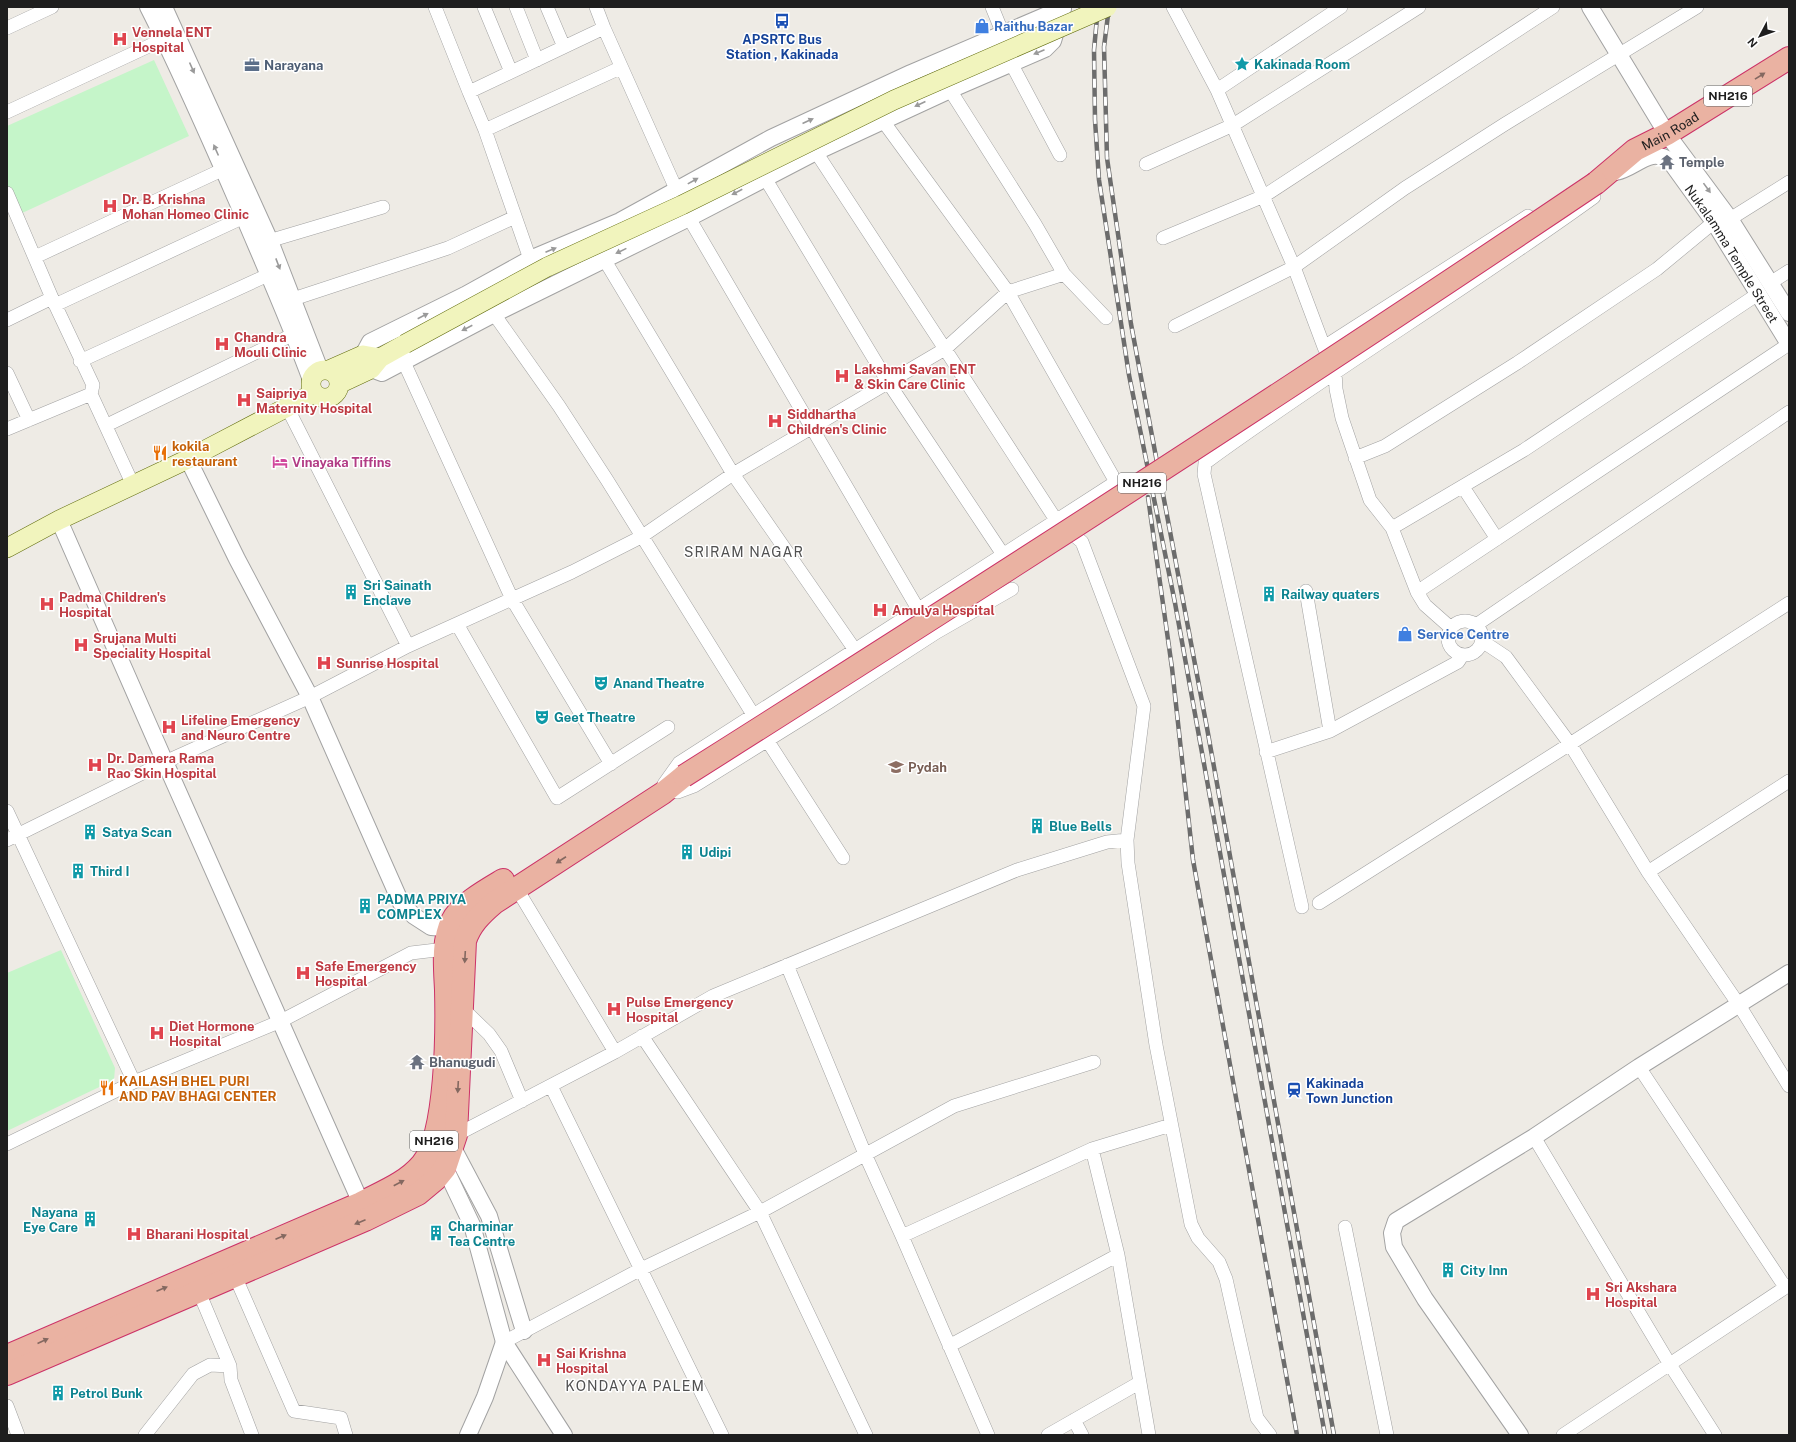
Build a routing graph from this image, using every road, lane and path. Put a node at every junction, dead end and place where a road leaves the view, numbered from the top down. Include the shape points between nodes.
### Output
1 (52, 7) edge
2 (148, 7) edge
3 (164, 7) edge
4 (435, 7) edge
5 (484, 7) edge
6 (516, 7) edge
7 (547, 7) edge
8 (596, 7) edge
9 (992, 7) edge
10 (1063, 7) edge
11 (1107, 7) edge
12 (1172, 7) edge
13 (1341, 7) edge
14 (1419, 7) edge
15 (1553, 7) edge
16 (1590, 7) edge
17 (1697, 7) edge
18 (7, 28) edge
19 (604, 28) junction
20 (1003, 34) junction
21 (164, 39) junction
22 (564, 47) junction
23 (1618, 54) junction
24 (1789, 58) edge
25 (537, 60) junction
26 (1011, 63) junction
27 (620, 68) junction
28 (511, 72) junction
29 (950, 90) junction
30 (1217, 90) junction
31 (468, 92) junction
32 (7, 112) edge
33 (883, 121) junction
34 (1233, 125) junction
35 (485, 130) junction
36 (1667, 134) junction
37 (816, 152) junction
38 (1060, 155) dead end
39 (1146, 164) dead end
40 (224, 170) junction
41 (1610, 173) junction
42 (765, 178) junction
43 (1789, 182) edge
44 (676, 190) junction
45 (7, 193) edge
46 (1264, 196) junction
47 (382, 207) dead end
48 (244, 217) junction
49 (516, 218) junction
50 (689, 218) junction
51 (13, 219) edge
52 (1730, 220) junction
53 (1714, 222) junction
54 (1164, 238) dead end
55 (263, 243) junction
56 (35, 257) junction
57 (530, 259) junction
58 (604, 259) junction
59 (1294, 267) junction
60 (1789, 271) edge
61 (1064, 274) junction
62 (268, 275) junction
63 (1770, 283) junction
64 (1008, 292) junction
65 (1758, 294) junction
66 (286, 301) junction
67 (53, 302) junction
68 (1789, 313) edge
69 (494, 314) junction
70 (1106, 318) dead end
71 (7, 320) edge
72 (1175, 326) dead end
73 (294, 334) junction
74 (1789, 344) edge
75 (1324, 347) junction
76 (945, 349) junction
77 (404, 352) junction
78 (80, 361) junction
79 (371, 361) junction
80 (1335, 371) junction
81 (7, 373) edge
82 (323, 380) junction
83 (888, 382) junction
84 (91, 394) junction
85 (287, 407) junction
86 (1789, 412) edge
87 (29, 420) junction
88 (107, 425) junction
89 (811, 428) junction
90 (7, 429) edge
91 (1355, 458) junction
92 (188, 459) junction
93 (733, 474) junction
94 (133, 485) junction
95 (1463, 487) junction
96 (59, 520) junction
97 (1056, 520) junction
98 (1392, 528) junction
99 (641, 537) junction
100 (1497, 539) junction
101 (9, 542) edge
102 (1002, 554) junction
103 (1012, 589) dead end
104 (1306, 591) dead end
105 (1417, 592) junction
106 (512, 599) junction
107 (1789, 603) edge
108 (918, 609) junction
109 (457, 624) junction
110 (1476, 625) junction
111 (1451, 628) junction
112 (1482, 641) junction
113 (408, 646) junction
114 (855, 650) junction
115 (1462, 656) junction
116 (310, 697) junction
117 (754, 716) junction
118 (668, 727) dead end
119 (1330, 732) junction
120 (767, 740) junction
121 (1570, 744) junction
122 (1266, 752) junction
123 (165, 762) junction
124 (611, 764) junction
125 (1789, 781) edge
126 (672, 784) junction
127 (7, 811) edge
128 (13, 838) edge
129 (1127, 840) junction
130 (843, 858) dead end
131 (1648, 872) junction
132 (517, 888) junction
133 (1319, 902) dead end
134 (1302, 907) dead end
135 (454, 936) junction
136 (787, 964) junction
137 (1789, 973) edge
138 (1739, 1006) junction
139 (462, 1008) junction
140 (281, 1021) junction
141 (642, 1036) junction
142 (615, 1052) junction
143 (1094, 1062) dead end
144 (1639, 1067) junction
145 (134, 1082) junction
146 (551, 1086) junction
147 (1789, 1086) edge
148 (522, 1101) junction
149 (1171, 1125) junction
150 (1534, 1137) junction
151 (454, 1141) junction
152 (7, 1144) edge
153 (1092, 1149) junction
154 (431, 1151) junction
155 (865, 1154) junction
156 (445, 1168) junction
157 (361, 1203) junction
158 (760, 1212) junction
159 (1345, 1227) dead end
160 (902, 1236) junction
161 (1118, 1255) junction
162 (641, 1269) junction
163 (234, 1276) junction
164 (1787, 1286) edge
165 (199, 1292) junction
166 (524, 1332) junction
167 (504, 1342) junction
168 (949, 1346) junction
169 (10, 1360) edge
170 (1669, 1363) junction
171 (230, 1366) junction
172 (1139, 1383) junction
173 (7, 1406) edge
174 (1074, 1420) junction
175 (18, 1435) edge
176 (145, 1435) edge
177 (252, 1435) edge
178 (346, 1435) edge
179 (468, 1435) edge
180 (564, 1435) edge
181 (722, 1435) edge
182 (866, 1435) edge
183 (988, 1435) edge
184 (1048, 1435) edge
185 (1082, 1435) edge
186 (1149, 1435) edge
187 (1270, 1435) edge
188 (1387, 1435) edge
189 (1520, 1435) edge
190 (1563, 1435) edge
191 (1715, 1435) edge

1 - 18 street
2 - 21 street
3 -> 55 street
4 - 31 street
5 - 28 street
6 - 25 street
7 - 22 street
8 - 19 street
9 - 20 street
10 - 20 street
10 -> 26 street via 1049,47
11 - 77 main road, bridge via 894,100 682,205 547,267
12 - 30 street
13 - 30 street
14 - 34 street
15 - 46 street
16 - 23 street, Nukalamma Temple Street
17 - 23 street
19 - 22 street
19 - 27 street
44 -> 20 street via 771,138 911,73
21 - 32 street
40 -> 21 street
22 - 25 street
23 - 36 street, Nukalamma Temple Street
23 - 59 street via 1405,188
36 -> 24 highway, Main Road / NH216
25 - 28 street
26 - 29 street
26 - 38 street
27 - 35 street
27 - 44 street
28 - 31 street
29 -> 33 street
29 - 61 street
30 - 34 street
31 - 35 street
33 - 37 street
33 - 64 street
34 - 39 street
34 - 46 street
35 - 49 street
36 - 41 highway, Main Road / NH216 via 1635,150
36 -> 52 street, Nukalamma Temple Street
37 - 42 street
37 - 76 street
40 - 48 street
40 - 56 street
41 - 53 street, Nukalamma Temple Street via 1653,155 1663,156 1670,161
41 - 75 street via 1592,174
41 - 80 street via 1602,191 1532,242
41 - 126 highway, NH216, bridge via 1386,324
42 -> 50 street
42 - 83 street
43 - 52 street
44 - 50 street
57 -> 44 street via 620,221
45 - 51 street
46 - 54 street
46 - 59 street
47 - 55 street
48 - 55 street
48 - 67 street
49 - 57 street
49 - 66 street via 448,248
50 -> 58 street
50 - 89 street
51 - 56 street
52 - 63 street, Nukalamma Temple Street
53 - 65 street, Nukalamma Temple Street
53 - 91 street via 1657,269 1523,359 1385,446
55 - 62 street
55 -> 66 street
56 - 67 street
79 -> 57 street via 370,342 465,295
58 - 69 street
58 - 93 street
59 - 72 street
59 - 75 street
60 - 63 street
61 - 64 street
61 - 70 street
62 - 66 street
62 - 78 street
63 - 68 street, Nukalamma Temple Street
64 - 76 street
64 - 97 street via 1116,482
65 - 74 street, Nukalamma Temple Street
65 - 95 street via 1524,450
66 - 73 street
66 - 82 street
67 - 71 street
67 - 78 street
69 -> 77 street
69 - 99 street via 559,406
73 - 82 street
73 - 88 street
74 - 100 street
75 - 80 street
76 - 83 street
76 - 97 street
77 - 79 main road
77 - 106 street
78 - 84 street via 92,385
79 - 82 main road
80 - 91 street via 1342,418
80 - 122 street via 1206,463 1204,474
81 - 87 street
82 - 85 main road
83 - 89 street
83 - 102 street
84 - 87 street
84 - 88 street
85 - 92 main road
85 - 113 street
86 - 110 street
87 - 90 street
88 - 94 street
89 - 93 street
89 - 108 street
91 - 98 street via 1370,500
92 - 94 main road
92 - 116 street via 237,559
93 - 99 street
93 - 114 street
94 - 96 main road
95 - 98 street
95 - 100 street
96 - 101 main road
96 - 123 street
97 - 102 street
97 - 129 street via 1082,542 1144,706
98 - 105 street
99 - 106 street
99 - 117 street
100 - 105 street
102 - 108 street
103 - 120 street via 937,632
104 - 119 street
105 - 111 street via 1425,605
106 - 109 street
106 - 124 street
107 - 121 street
108 - 114 street
109 - 113 street
109 - 124 street via 557,798
110 - 111 street via 1466,621
110 - 112 street
111 - 115 street via 1448,634 1449,645
112 - 115 street via 1478,651
112 - 121 street via 1506,658
113 - 116 street
114 - 117 street
115 - 119 street via 1458,662
116 - 123 street
116 - 135 street via 401,903 414,916 431,927
117 - 126 street via 679,763
118 - 124 street
119 - 122 street
120 - 126 street via 694,786 678,792
120 - 130 street
121 - 131 street
121 - 133 street
122 - 134 street
123 - 128 street
123 - 140 street
125 - 131 street
126 -> 132 highway, NH216
126 - 135 highway, NH216 via 657,786 624,805 485,892 458,913
127 - 128 street
128 - 145 street
129 - 136 street via 1106,842 1017,870
129 - 149 street via 1128,863 1156,1045
131 - 138 street
132 - 135 highway, NH216 via 494,903
132 - 142 street
135 -> 139 highway, NH216 via 465,941
135 - 140 street via 411,953
135 - 154 highway, NH216 via 446,1012 444,1072 437,1129
136 - 141 street via 713,996
136 - 155 street
137 - 138 street
138 - 144 street
138 - 147 street
139 - 148 street via 489,1034 501,1051
139 -> 151 highway, NH216
140 - 145 street
140 - 157 street
141 - 142 street
141 - 158 street
142 - 146 street
143 - 155 street via 954,1106
144 - 150 street
144 - 164 street
145 - 152 street
146 - 148 street
146 - 162 street
148 - 151 street
149 - 153 street
149 - 187 street via 1191,1224 1198,1238 1219,1262 1226,1279 1257,1418
150 - 170 street
150 - 189 street via 1396,1221 1392,1233 1394,1247 1425,1299
151 - 156 highway, NH216
151 - 166 street via 489,1216
153 - 160 street
153 - 161 street
154 - 156 street
157 -> 154 highway, NH216 via 405,1180
155 - 158 street
155 - 160 street
156 -> 163 highway, NH216 via 418,1194 365,1220
156 - 167 street via 472,1225
169 -> 157 highway, NH216
158 - 162 street
158 - 182 street
159 - 188 street
160 - 168 street
161 - 168 street
161 - 172 street
162 - 166 street
162 - 181 street
163 - 165 highway, NH216
163 - 178 street via 294,1411 341,1418
164 - 170 street
165 - 169 highway, NH216
165 - 171 street
166 - 167 street
167 - 179 street via 485,1397
167 - 180 street
168 - 183 street
170 - 190 street
170 - 191 street
171 - 176 street via 210,1364 193,1374
171 - 177 street via 231,1380
172 - 174 street
172 - 186 street
173 - 175 street
174 - 184 street
174 - 185 street

